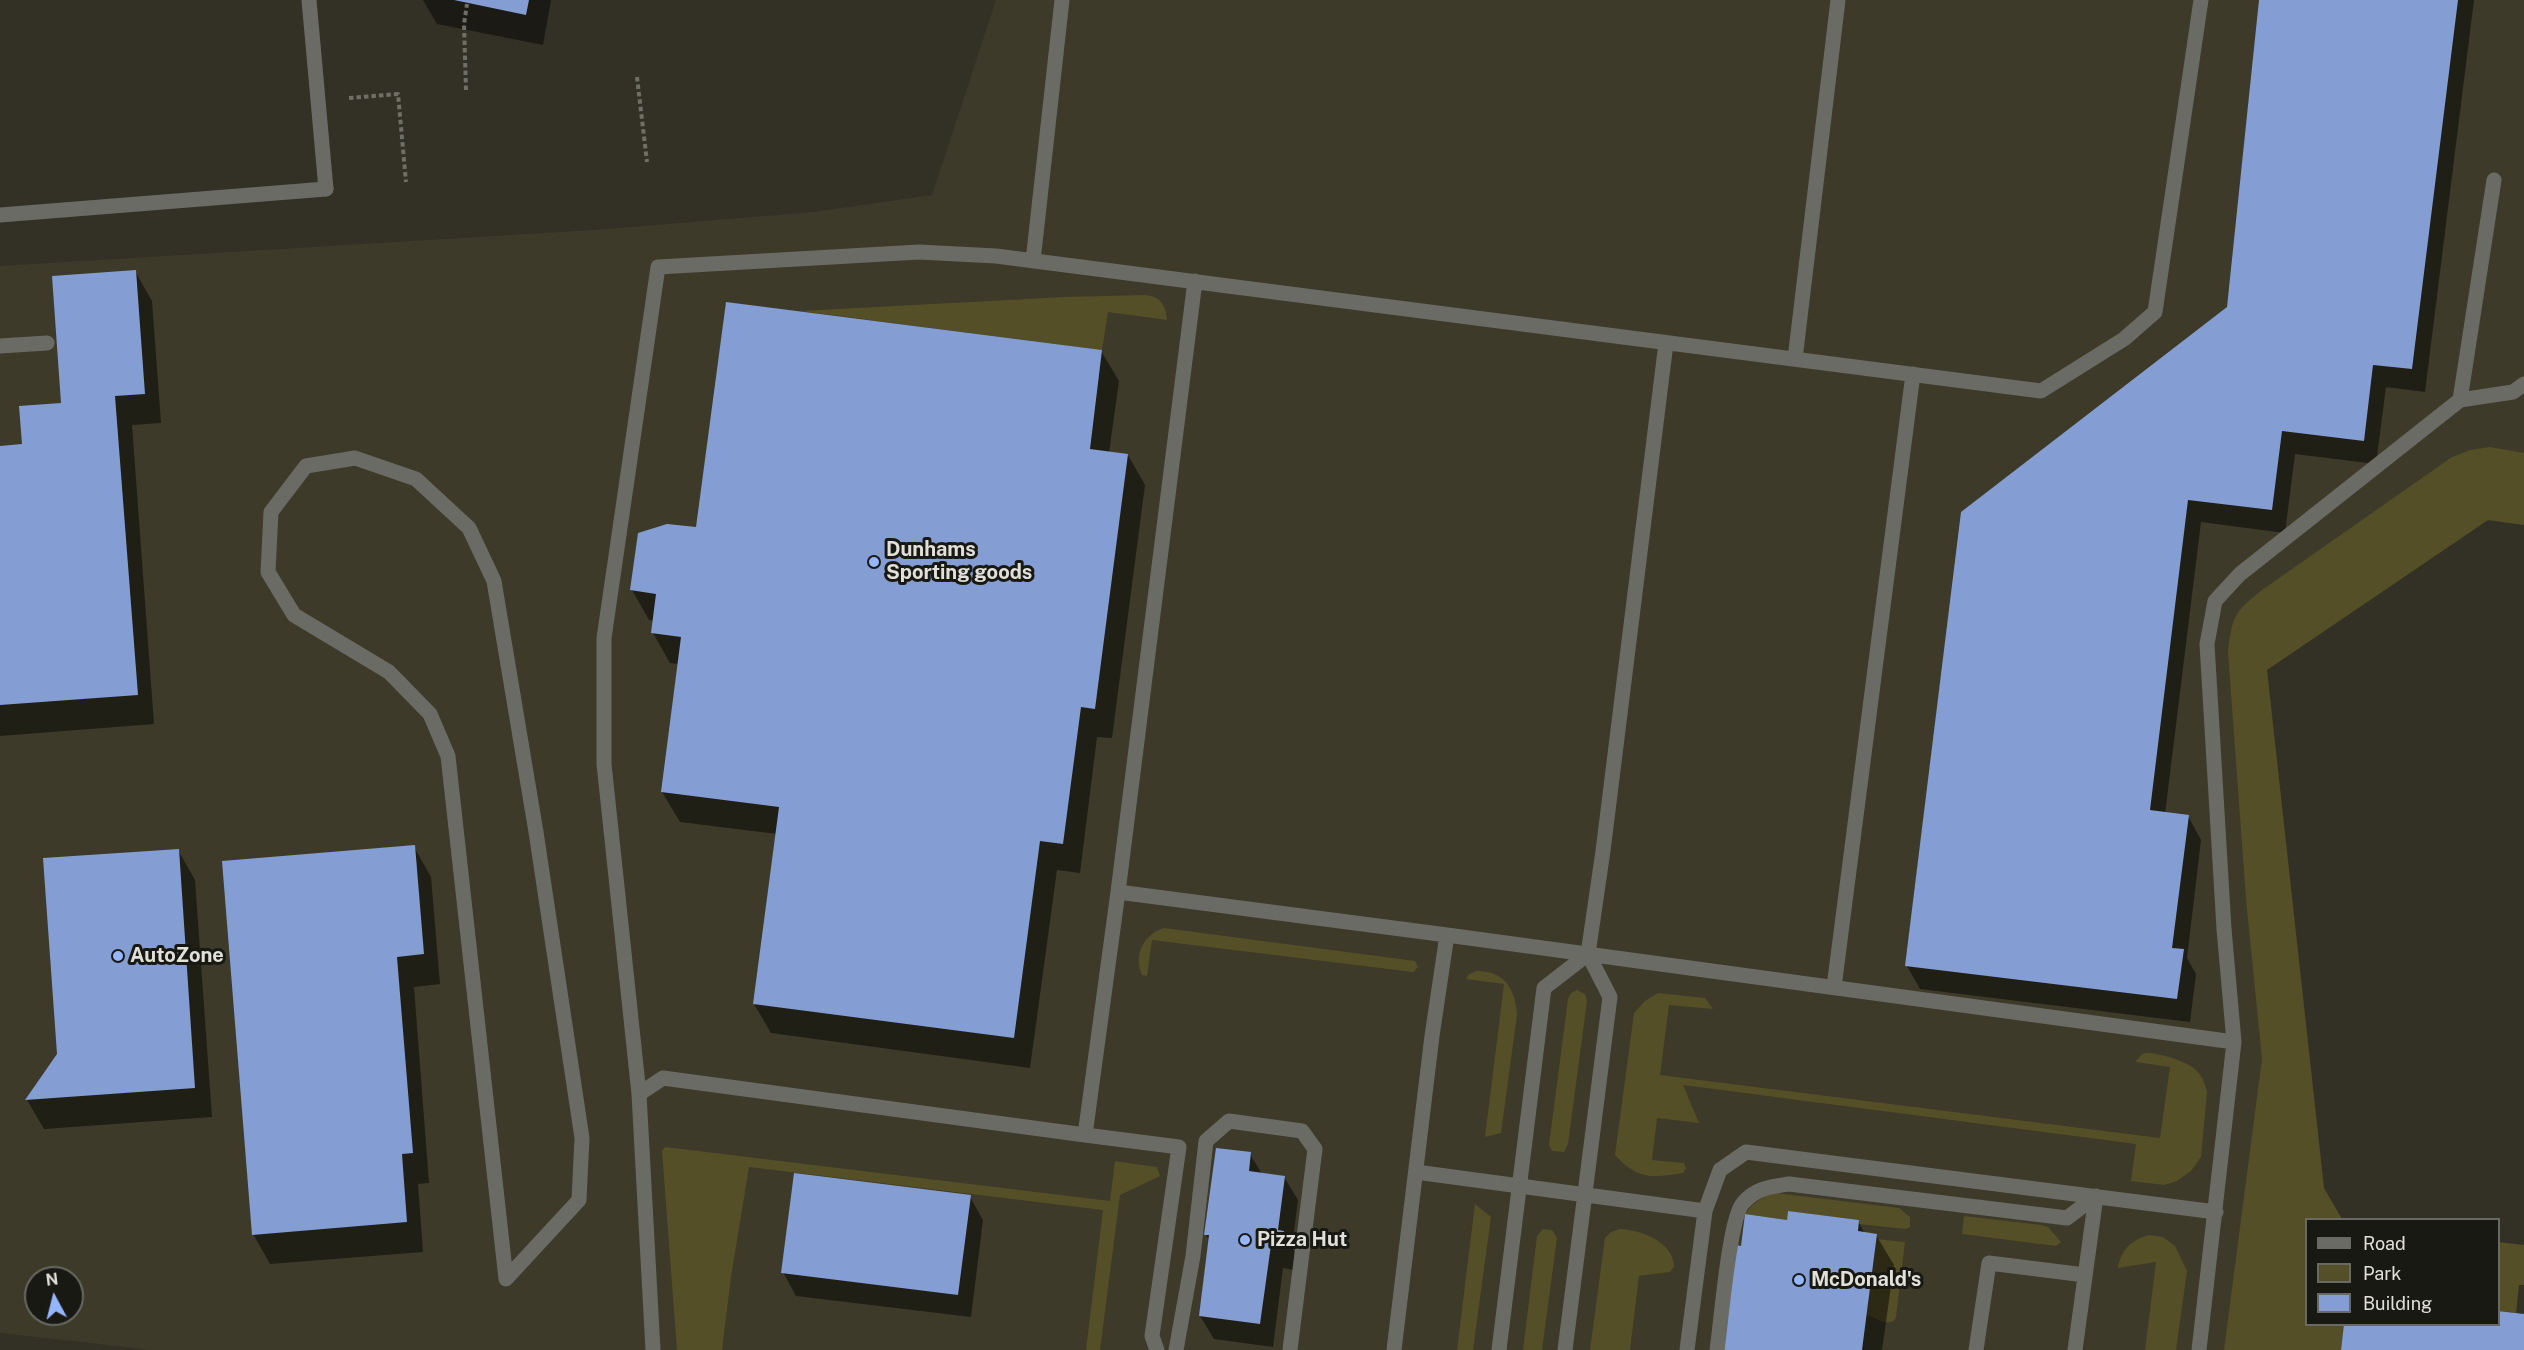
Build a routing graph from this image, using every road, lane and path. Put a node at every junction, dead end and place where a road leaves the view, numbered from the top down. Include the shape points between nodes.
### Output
1 (309, 0) edge
2 (1062, 0) edge
3 (1838, 0) edge
4 (2201, 0) edge
5 (467, 4) dead end
6 (637, 77) dead end
7 (466, 90) dead end
8 (318, 101) junction
9 (647, 162) dead end
10 (2494, 180) dead end
11 (406, 182) dead end
12 (0, 214) edge
13 (1033, 261) junction
14 (1195, 281) junction
15 (1666, 342) junction
16 (47, 343) dead end
17 (0, 346) edge
18 (1795, 359) junction
19 (1913, 374) junction
20 (2524, 384) edge
21 (2460, 400) junction
22 (1119, 892) junction
23 (1447, 935) junction
24 (1588, 954) junction
25 (1834, 987) junction
26 (2234, 1042) junction
27 (639, 1094) junction
28 (1084, 1135) junction
29 (1416, 1172) junction
30 (1520, 1186) junction
31 (1585, 1194) junction
32 (2096, 1196) junction
33 (1705, 1211) junction
34 (2216, 1212) junction
35 (2085, 1275) junction
36 (506, 1280) joint
37 (652, 1350) edge
38 (1157, 1350) edge
39 (1176, 1350) edge
40 (1290, 1350) edge
41 (1395, 1350) edge
42 (1499, 1350) edge
43 (1564, 1350) edge
44 (1687, 1350) edge
45 (1717, 1350) edge
46 (1976, 1350) edge
47 (2075, 1350) edge
48 (2199, 1350) edge

1 - 8 street
2 - 13 street
3 - 18 street
4 - 19 street via 2155,312 2124,339 2041,391
5 - 7 path
6 - 9 path
8 - 11 path via 398,94
8 - 12 street via 326,189
10 - 21 street
13 - 14 street
13 - 27 street via 919,252 658,267 604,638 604,764
14 - 15 street
14 - 22 street
15 - 18 street
15 - 24 street
16 - 17 street
18 - 19 street
19 - 25 street
20 - 21 street via 2513,392
21 - 26 street via 2240,574 2215,601 2207,644
22 - 23 street
22 - 28 street
23 - 24 street
23 - 29 street
24 - 25 street
24 - 30 street via 1544,988
24 - 31 street via 1610,997
25 - 26 street
26 - 34 street
27 - 28 street via 663,1078
27 - 37 street
28 - 38 street via 1179,1147 1152,1336
29 - 30 street
29 - 41 street
30 - 31 street
30 - 42 street
31 - 33 street
31 - 43 street
32 - 33 street via 1746,1152 1720,1170
32 - 34 street
32 - 35 street
32 - 45 street via 2067,1218 1788,1184 1760,1188 1741,1204 1734,1227
33 - 44 street
34 - 48 street
35 - 46 street via 1989,1263
35 - 47 street
36 - 36 street via 448,756 430,714 389,672 294,615 268,572 270,512 306,466 356,458 416,479 469,528 494,581 582,1138 579,1200
39 - 40 street via 1193,1256 1206,1141 1229,1120 1302,1131 1315,1149

